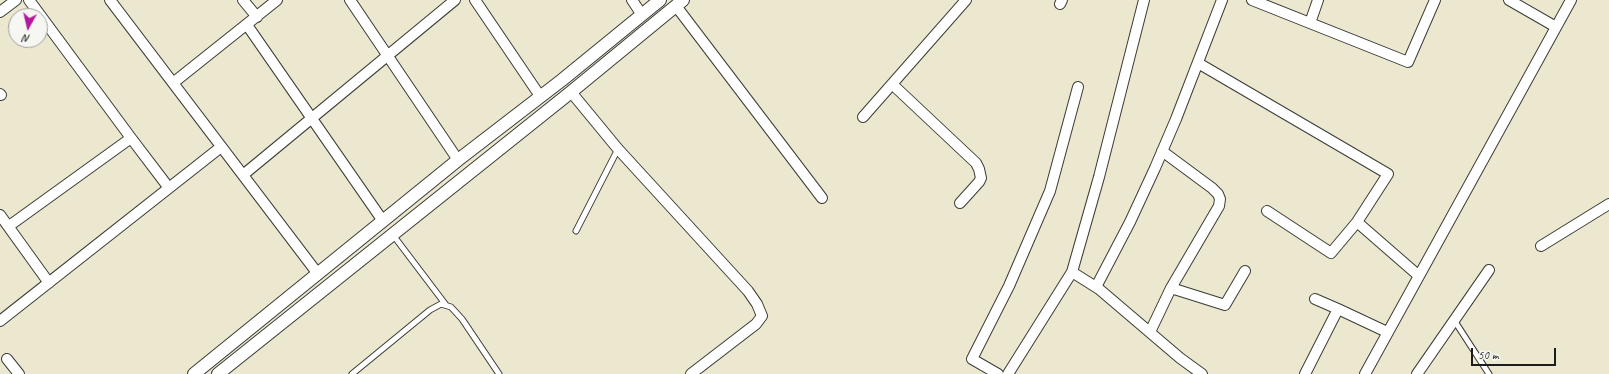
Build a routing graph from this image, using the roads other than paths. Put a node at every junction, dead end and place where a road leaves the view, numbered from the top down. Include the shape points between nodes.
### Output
1 (16, 0) edge
2 (28, 0) edge
3 (110, 0) edge
4 (243, 0) edge
5 (277, 0) edge
6 (350, 0) edge
7 (455, 0) edge
8 (475, 0) edge
9 (632, 0) edge
10 (660, 0) edge
11 (966, 0) edge
12 (1144, 0) edge
13 (1222, 0) edge
14 (1252, 0) edge
15 (1318, 0) edge
16 (1434, 0) edge
17 (1509, 0) edge
18 (1571, 0) edge
19 (679, 3) edge
20 (0, 12) edge
21 (642, 15) junction
22 (257, 17) junction
23 (1310, 23) junction
24 (247, 25) junction
25 (1556, 27) junction
26 (387, 56) junction
27 (1198, 64) junction
28 (173, 83) junction
29 (892, 84) junction
30 (1078, 87) dead end
31 (571, 92) junction
32 (540, 96) junction
33 (863, 117) dead end
34 (311, 118) junction
35 (131, 138) junction
36 (221, 147) junction
37 (618, 149) junction
38 (1162, 151) junction
39 (458, 160) junction
40 (242, 175) junction
41 (170, 188) junction
42 (822, 198) dead end
43 (960, 203) dead end
44 (1609, 204) edge
45 (1267, 211) dead end
46 (0, 215) edge
47 (383, 221) junction
48 (1357, 222) junction
49 (9, 226) junction
50 (576, 231) dead end
51 (392, 234) junction
52 (1541, 246) dead end
53 (1489, 270) dead end
54 (1245, 271) dead end
55 (1072, 272) junction
56 (318, 274) junction
57 (1419, 276) junction
58 (49, 283) junction
59 (1096, 287) junction
60 (1171, 288) junction
61 (1315, 299) dead end
62 (446, 304) junction
63 (1338, 309) junction
64 (1454, 320) junction
65 (0, 321) edge
66 (1150, 332) junction
67 (1387, 332) junction
68 (7, 359) dead end
69 (19, 374) edge
70 (194, 374) edge
71 (218, 374) edge
72 (352, 374) edge
73 (499, 374) edge
74 (691, 374) edge
75 (998, 374) edge
76 (1008, 374) edge
77 (1202, 374) edge
78 (1305, 374) edge
79 (1365, 374) edge
80 (1417, 374) edge
81 (1489, 374) edge

1 - 20 street
2 - 35 street
3 - 28 street
4 - 22 street
5 - 22 street
6 - 26 street
7 - 26 street
8 - 32 street
9 - 21 street
10 - 21 street
11 - 29 street
12 - 55 street via 1099,178
13 - 27 street
14 - 23 street
15 - 23 street
16 - 23 street via 1408,62
17 - 25 street
18 - 25 street
19 - 31 street
19 - 42 street
21 - 32 street
22 - 24 street
24 - 28 street
24 - 34 street
25 - 57 street
26 - 34 street
26 - 39 street
27 - 38 street
27 - 48 street via 1388,174
28 - 36 street
29 - 33 street
29 - 43 street via 980,169 979,182
30 - 75 street via 1050,191 1009,286 972,359
31 - 37 street
31 - 51 street
32 - 39 street
34 - 40 street
34 - 47 street
35 - 41 street
35 - 49 street
36 - 40 street
36 - 41 street
37 - 50 lane
37 - 74 street via 748,291 762,316 756,324
38 - 59 street via 1130,222
38 - 60 street via 1212,188 1220,199 1219,206
39 - 47 street
40 - 56 street
41 - 58 street
44 - 52 street
45 - 48 street via 1331,253
46 - 49 street
47 - 56 street
48 - 57 street
49 - 58 street
51 - 62 lane
51 - 71 street
53 - 64 street
54 - 60 street via 1225,305
55 - 59 street
55 - 76 street
56 - 70 street
57 - 67 street
58 - 65 street
59 - 66 street
60 - 66 street
61 - 63 street
62 - 72 lane via 430,310
62 - 73 lane via 462,319
63 - 67 street
63 - 78 street
64 - 80 street
64 - 81 lane
66 - 77 street
67 - 79 street
68 - 69 street

